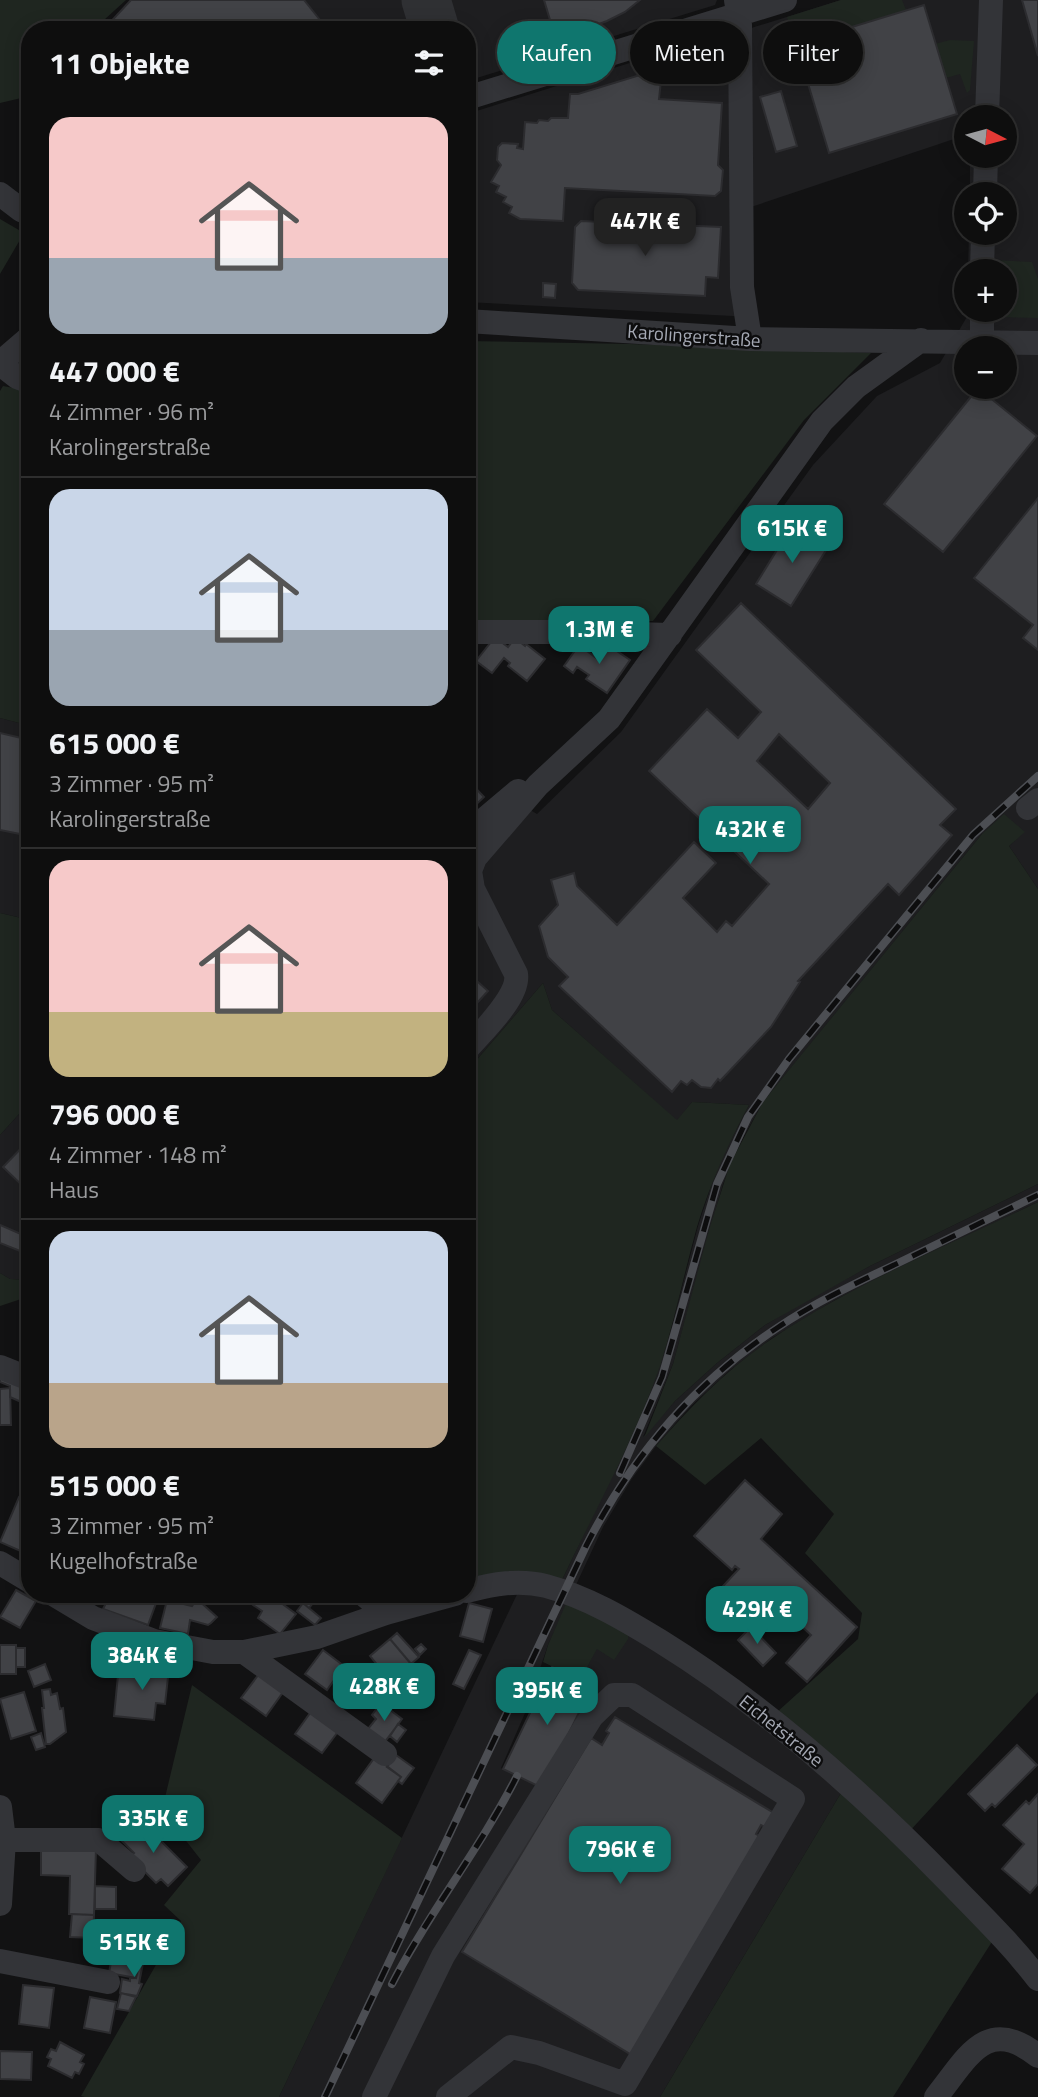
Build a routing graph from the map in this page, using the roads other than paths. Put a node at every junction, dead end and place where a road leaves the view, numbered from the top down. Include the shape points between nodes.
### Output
1 (785, 0) edge
2 (991, 0) edge
3 (738, 7) edge
4 (476, 95) edge
5 (987, 105) edge
6 (0, 194) edge
7 (21, 210) edge
8 (476, 322) edge
9 (750, 339) junction
10 (921, 340) junction
11 (954, 341) edge
12 (1017, 342) edge
13 (1038, 343) edge
14 (21, 345) edge
15 (0, 364) edge
16 (21, 379) edge
17 (476, 632) edge
18 (670, 635) junction
19 (538, 785) junction
20 (476, 826) edge
21 (476, 857) edge
22 (476, 895) edge
23 (476, 1038) edge
24 (0, 1367) edge
25 (21, 1375) edge
26 (0, 1563) edge
27 (21, 1576) edge
28 (476, 1589) edge
29 (68, 1603) edge
30 (374, 1603) edge
31 (422, 1603) edge
32 (386, 1613) junction
33 (243, 1652) junction
34 (384, 1754) dead end
35 (0, 1807) edge
36 (4, 1840) junction
37 (134, 1870) dead end
38 (0, 1904) edge
39 (0, 1961) edge
40 (1038, 1979) edge
41 (108, 1982) dead end
42 (1038, 2056) edge
43 (374, 2097) edge
44 (448, 2097) edge
45 (936, 2097) edge

1 - 3 street
2 - 5 street
3 - 4 street
3 - 9 street via 741,287
6 - 7 street
8 - 9 street, Karolingerstraße
9 - 10 street, Karolingerstraße
10 - 11 street, Karolingerstraße
10 - 18 street via 856,387 822,421
12 - 13 street, Karolingerstraße
14 - 15 street
15 - 16 street
17 - 18 street
18 - 19 street via 609,719
19 - 20 street via 517,791
19 - 21 street
22 - 23 street via 517,981 510,998
24 - 25 street
26 - 27 street
28 - 40 street, Eichetstraße via 505,1583 544,1586 619,1616 689,1659 849,1784 947,1879
29 - 33 street via 144,1638 213,1652
30 - 32 street
31 - 32 street
32 - 33 street via 317,1637
33 - 34 street
35 - 36 street
36 - 37 street via 99,1840
36 - 38 street
39 - 41 street
42 - 45 street via 1022,2043 995,2038 980,2043
43 - 44 street via 443,1956 592,1716 614,1695 632,1695 793,1799 625,2084 511,2047

